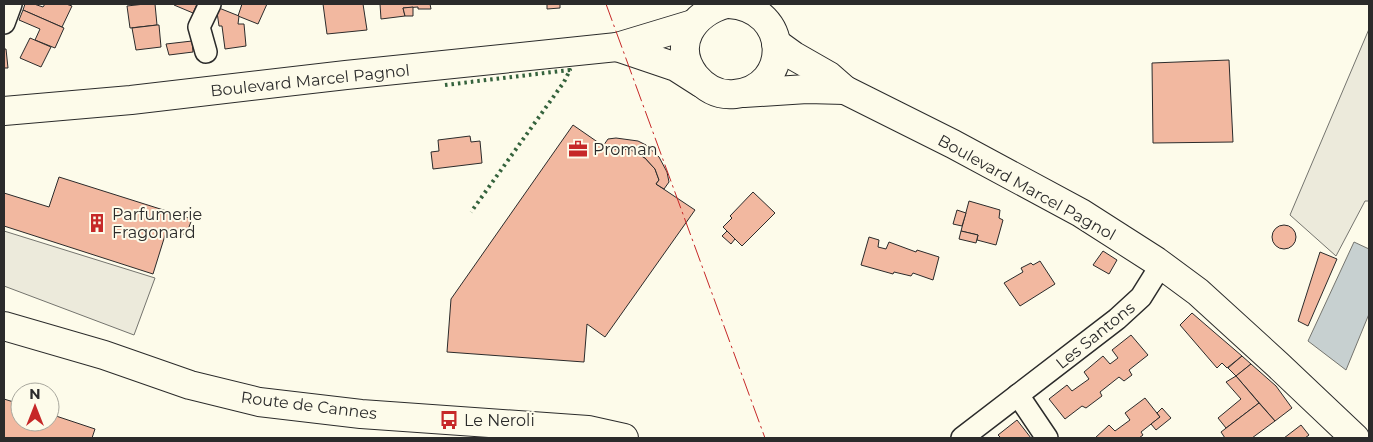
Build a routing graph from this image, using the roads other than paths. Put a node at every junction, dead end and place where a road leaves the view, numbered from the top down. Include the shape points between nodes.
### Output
1 (11, 4) edge
2 (210, 4) edge
3 (710, 9) edge
4 (4, 23) edge
5 (768, 23) edge
6 (617, 47) junction
7 (206, 52) dead end
8 (702, 84) junction
9 (845, 90) junction
10 (743, 93) junction
11 (4, 110) edge
12 (1161, 265) junction
13 (4, 326) edge
14 (1018, 396) junction
15 (624, 438) edge
16 (962, 438) edge
17 (1047, 438) edge
18 (1355, 438) edge

1 - 4 street
2 - 7 street via 199,28
3 - 5 street via 742,5 755,10
3 - 6 street, Boulevard Marcel Pagnol
3 - 8 street via 687,37 690,69
5 - 9 street, Boulevard Marcel Pagnol via 794,56 829,76
5 - 10 street via 776,56 772,69 754,89
6 - 8 street, Boulevard Marcel Pagnol via 676,67
6 - 11 street, Boulevard Marcel Pagnol via 150,98
8 - 10 street via 727,95
9 - 10 street, Boulevard Marcel Pagnol
9 - 12 street, Boulevard Marcel Pagnol via 1081,213
12 - 14 street, Les Santons via 1141,297 1117,319
12 - 18 street, Boulevard Marcel Pagnol via 1198,292
13 - 15 street, Route de Cannes via 104,354 190,385 259,402 361,414 588,430
14 - 16 street, Les Santons
14 - 17 street

